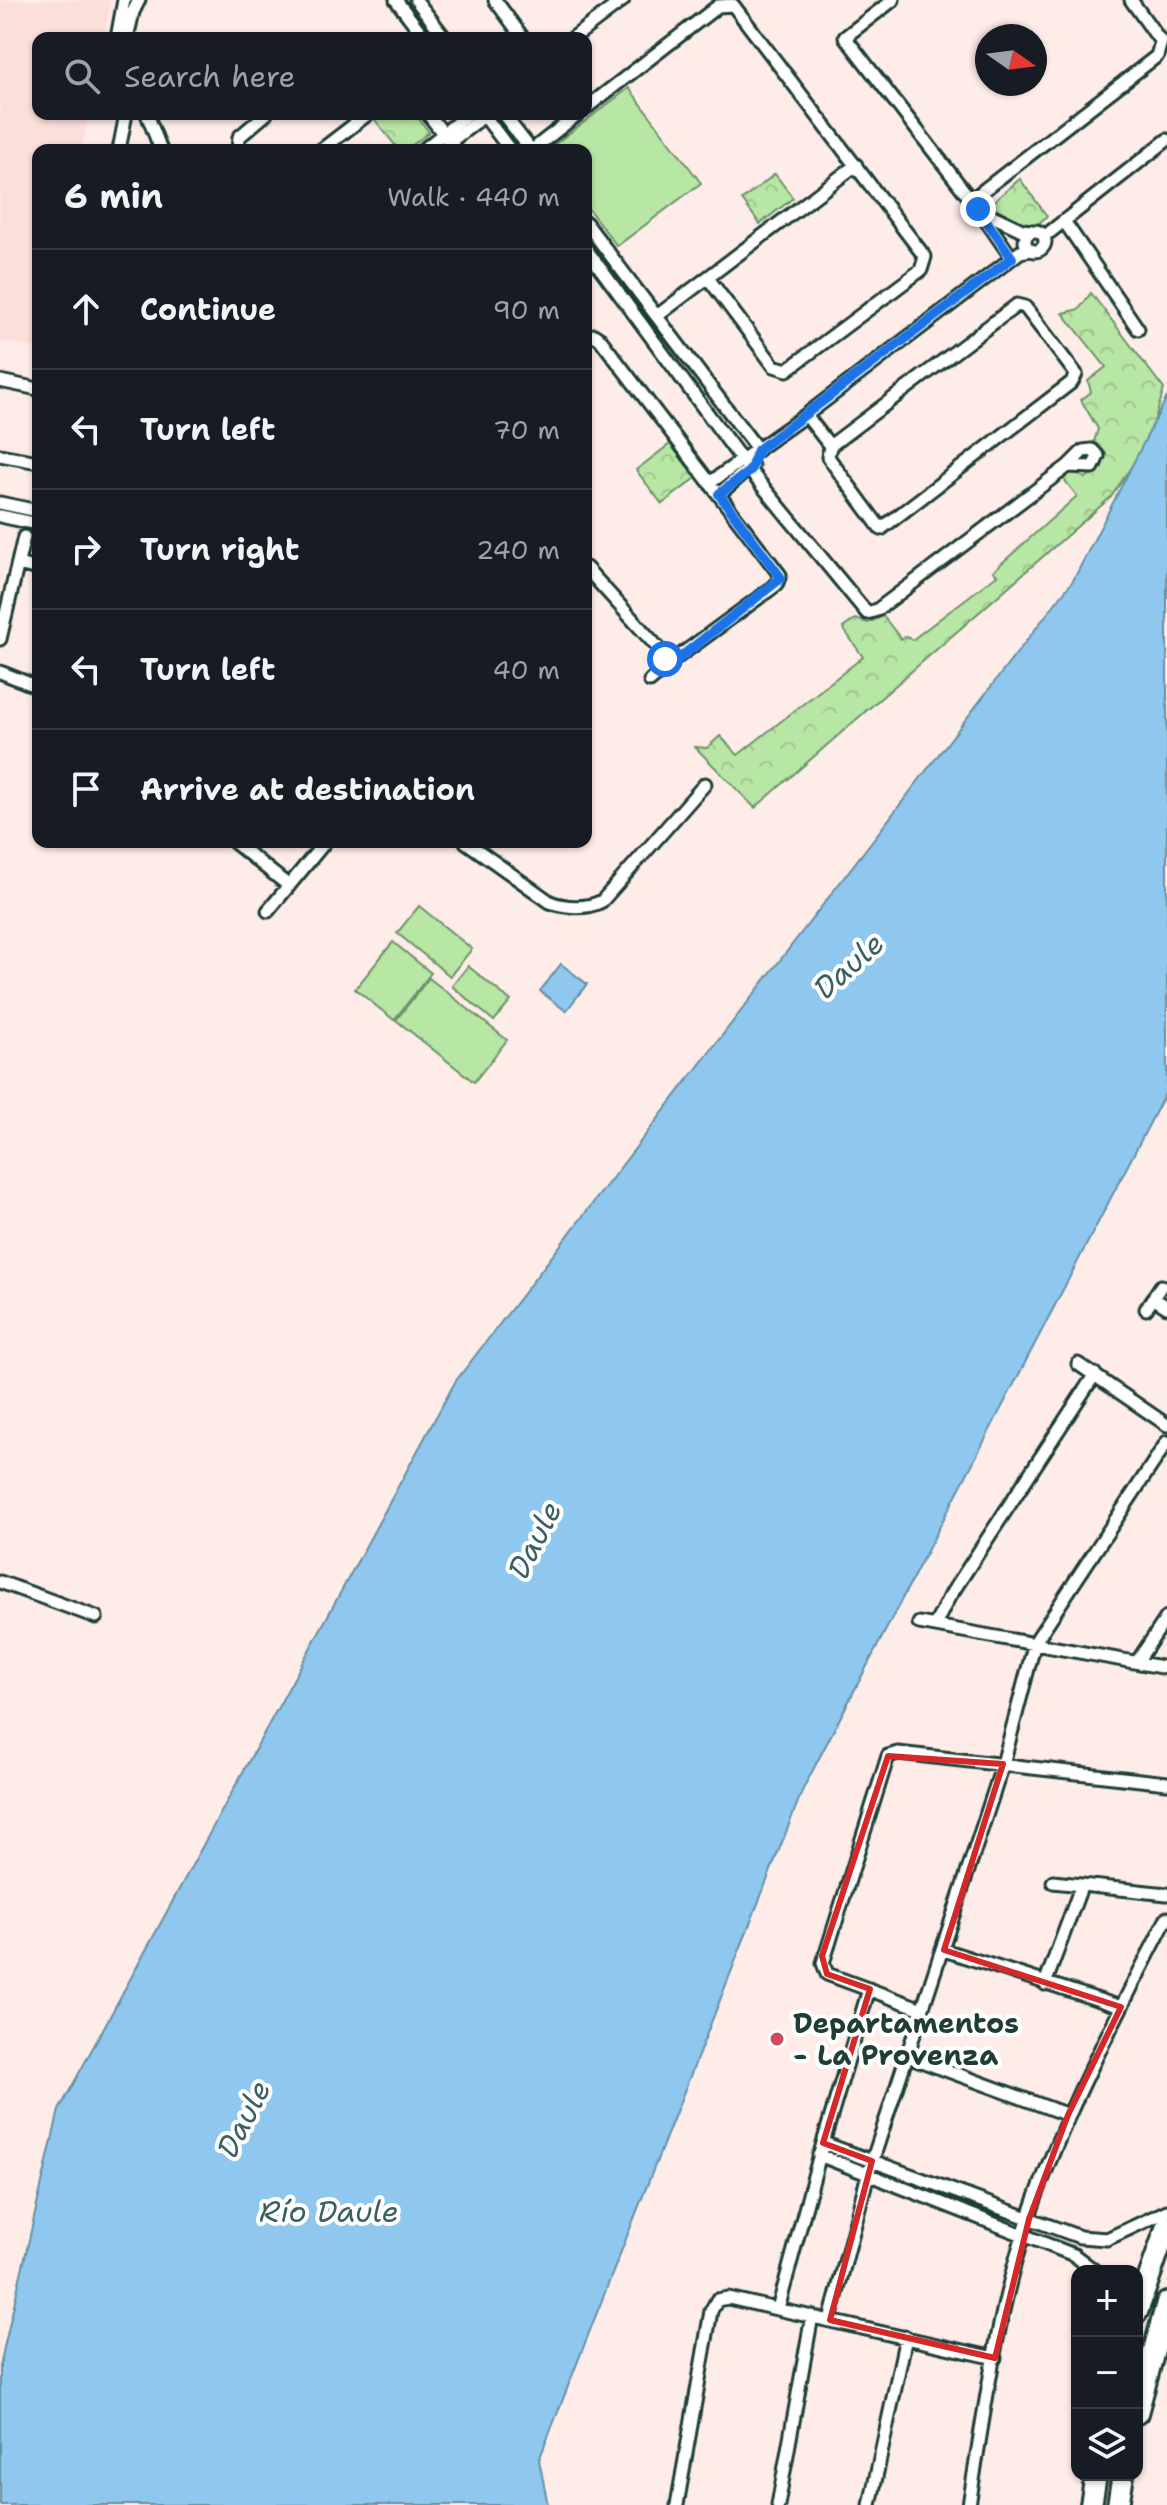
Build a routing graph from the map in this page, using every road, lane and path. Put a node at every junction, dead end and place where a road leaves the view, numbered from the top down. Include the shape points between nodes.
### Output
1 (124, 0) edge
2 (139, 0) edge
3 (396, 0) edge
4 (416, 0) edge
5 (495, 0) edge
6 (623, 0) edge
7 (893, 0) edge
8 (1131, 0) edge
9 (118, 32) edge
10 (129, 32) edge
11 (420, 32) edge
12 (440, 32) edge
13 (519, 32) edge
14 (581, 32) edge
15 (592, 103) edge
16 (125, 120) edge
17 (149, 120) edge
18 (259, 120) edge
19 (360, 120) edge
20 (433, 120) edge
21 (464, 120) edge
22 (478, 120) edge
23 (488, 120) edge
24 (508, 120) edge
25 (570, 120) edge
26 (1167, 140) edge
27 (450, 142) edge
28 (120, 144) edge
29 (159, 144) edge
30 (238, 144) edge
31 (329, 144) edge
32 (506, 144) edge
33 (526, 144) edge
34 (539, 144) edge
35 (856, 165) junction
36 (975, 204) junction
37 (1064, 221) junction
38 (592, 231) edge
39 (1032, 242) junction
40 (592, 257) edge
41 (708, 278) junction
42 (657, 316) junction
43 (1138, 329) dead end
44 (592, 336) edge
45 (0, 381) edge
46 (32, 388) edge
47 (806, 415) junction
48 (830, 446) junction
49 (758, 450) junction
50 (0, 455) edge
51 (32, 461) edge
52 (747, 466) junction
53 (1068, 466) dead end
54 (711, 482) junction
55 (719, 494) junction
56 (0, 503) edge
57 (32, 510) edge
58 (0, 516) edge
59 (32, 523) edge
60 (24, 537) dead end
61 (18, 564) junction
62 (32, 568) edge
63 (592, 575) edge
64 (0, 639) edge
65 (671, 662) junction
66 (0, 672) edge
67 (650, 681) dead end
68 (32, 685) edge
69 (705, 784) dead end
70 (242, 848) edge
71 (320, 848) edge
72 (474, 848) edge
73 (289, 886) junction
74 (268, 911) dead end
75 (1161, 1286) dead end
76 (1153, 1298) junction
77 (1167, 1307) edge
78 (1146, 1309) dead end
79 (1078, 1364) dead end
80 (1095, 1374) junction
81 (1167, 1425) edge
82 (1167, 1442) edge
83 (0, 1582) edge
84 (96, 1617) dead end
85 (1167, 1617) edge
86 (919, 1623) dead end
87 (935, 1625) junction
88 (1035, 1642) junction
89 (1137, 1662) junction
90 (1167, 1668) edge
91 (1003, 1764) junction
92 (1167, 1783) edge
93 (1053, 1882) dead end
94 (1081, 1887) junction
95 (1167, 1894) edge
96 (1167, 1918) edge
97 (944, 1950) junction
98 (1045, 1984) junction
99 (869, 1989) junction
100 (1121, 2007) junction
101 (922, 2009) junction
102 (905, 2055) junction
103 (1068, 2115) junction
104 (821, 2149) junction
105 (872, 2161) junction
106 (868, 2174) junction
107 (1167, 2211) edge
108 (1029, 2219) junction
109 (1167, 2226) edge
110 (1023, 2235) junction
111 (1087, 2265) edge
112 (1143, 2295) edge
113 (1167, 2303) edge
114 (778, 2309) junction
115 (812, 2316) junction
116 (830, 2320) junction
117 (906, 2337) junction
118 (995, 2358) junction
119 (1138, 2409) edge
120 (1095, 2481) edge
121 (1122, 2481) edge
122 (677, 2505) edge
123 (778, 2505) edge
124 (870, 2505) edge
125 (969, 2505) edge
126 (1091, 2505) edge
127 (1118, 2505) edge

1 - 9 street
2 - 10 street
3 - 11 street
4 - 12 street
5 - 13 street
6 - 14 street
7 - 36 street via 845,37
8 - 36 street via 1161,42 1157,56
15 - 35 street via 718,6 728,4
16 - 28 street
17 - 29 street
18 - 30 street via 239,137
19 - 31 street
20 - 27 street
21 - 27 street
22 - 27 street
23 - 32 street
24 - 33 street
25 - 34 street
26 - 37 street
35 - 41 street
35 - 41 street via 926,262 792,369 774,366
36 - 39 street
36 - 39 street via 1022,230
37 - 39 street
37 - 43 street
38 - 42 street
39 - 47 street
40 - 52 street
41 - 42 street
42 - 49 street
44 - 54 street via 600,339
45 - 46 street
47 - 48 street
47 - 49 street
48 - 48 street via 828,457 881,529 1076,374 1025,307 1017,305
49 - 52 street
50 - 51 street
52 - 53 street via 857,604 870,613
52 - 54 street
52 - 55 street
54 - 55 street
55 - 65 street via 781,578
56 - 57 street
58 - 59 street
60 - 61 street
61 - 62 street
61 - 64 street
63 - 65 street
65 - 67 street
66 - 68 street
69 - 72 street via 598,904 550,902
70 - 73 street
71 - 73 street
73 - 74 street
75 - 76 street
76 - 77 street
76 - 78 street
79 - 80 street
80 - 81 street
80 - 87 street
82 - 88 street
83 - 84 street
85 - 89 street
86 - 87 street
87 - 88 street
88 - 89 street
88 - 91 street
89 - 90 street
91 - 92 street
91 - 97 street
91 - 99 street via 888,1756 822,1956 827,1974
93 - 94 street
94 - 95 street
94 - 98 street
96 - 100 street
97 - 98 street
97 - 101 street
98 - 100 street
99 - 101 street
99 - 104 street
100 - 103 street
101 - 102 street
102 - 103 street
102 - 105 street
103 - 108 street
104 - 105 street
104 - 106 street
104 - 114 street
105 - 106 street
105 - 108 street
106 - 110 street
106 - 116 street
107 - 108 street via 1098,2240
108 - 110 street
109 - 112 highway
110 - 111 street
110 - 118 street
113 - 119 highway
114 - 115 street
114 - 122 street via 728,2298 717,2300 711,2311
115 - 116 street
115 - 123 street
116 - 117 street
117 - 118 street
117 - 124 street
118 - 125 street
120 - 126 highway
121 - 127 highway

